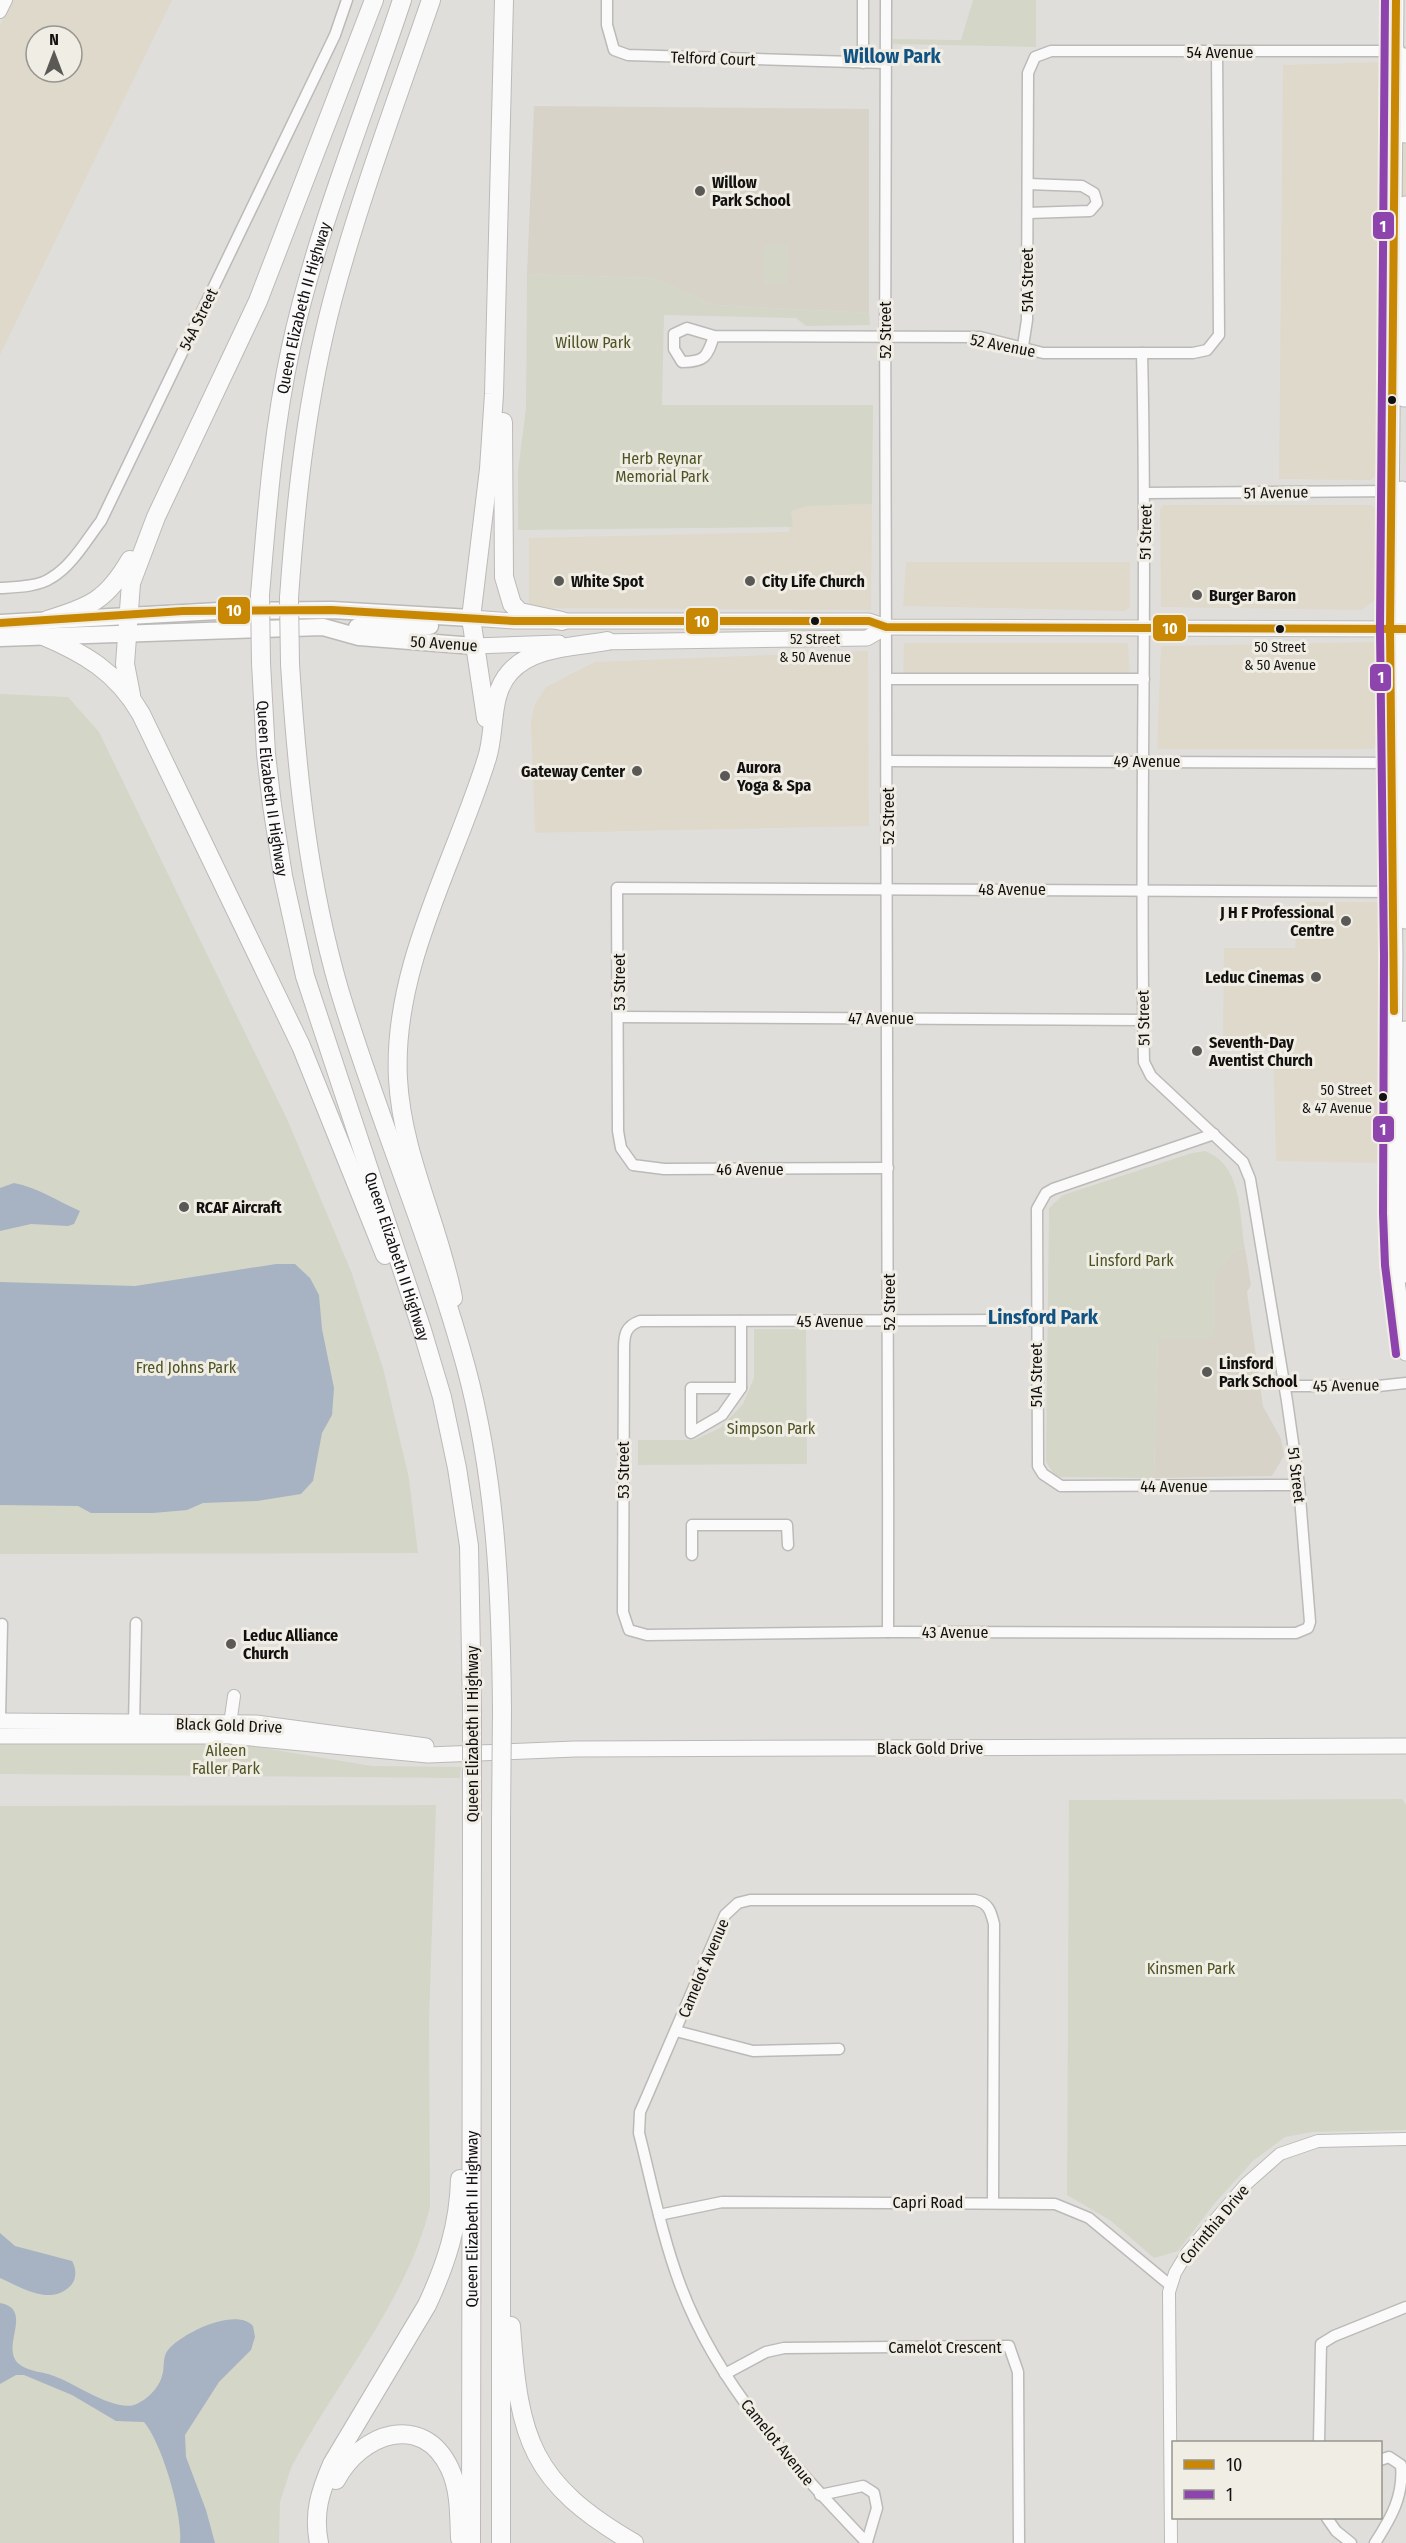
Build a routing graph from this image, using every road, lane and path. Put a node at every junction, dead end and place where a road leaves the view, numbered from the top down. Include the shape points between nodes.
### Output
1 (6, 0) edge
2 (347, 0) edge
3 (374, 0) edge
4 (402, 0) edge
5 (431, 0) edge
6 (504, 0) edge
7 (608, 0) edge
8 (863, 0) edge
9 (886, 0) edge
10 (1396, 0) edge
11 (0, 12) edge
12 (1217, 51) junction
13 (1402, 53) edge
14 (1035, 57) joint
15 (863, 63) junction
16 (886, 63) junction
17 (1028, 184) junction
18 (499, 195) junction
19 (1028, 213) junction
20 (885, 335) junction
21 (714, 336) dead end
22 (1402, 342) edge
23 (1023, 346) junction
24 (1142, 353) junction
25 (1400, 491) edge
26 (1146, 494) junction
27 (156, 517) junction
28 (0, 588) edge
29 (471, 618) junction
30 (562, 621) junction
31 (644, 621) junction
32 (0, 623) edge
33 (127, 624) junction
34 (323, 627) junction
35 (886, 627) junction
36 (44, 628) junction
37 (1400, 629) edge
38 (1144, 630) junction
39 (0, 638) edge
40 (607, 641) junction
41 (645, 642) junction
42 (474, 646) junction
43 (887, 679) junction
44 (1144, 679) junction
45 (132, 698) junction
46 (1143, 760) junction
47 (888, 761) junction
48 (1401, 763) edge
49 (464, 821) junction
50 (617, 888) joint
51 (888, 889) junction
52 (1144, 889) junction
53 (1401, 892) edge
54 (1402, 1011) edge
55 (619, 1017) junction
56 (888, 1018) junction
57 (1143, 1020) junction
58 (1214, 1134) junction
59 (621, 1148) joint
60 (888, 1168) junction
61 (1406, 1275) edge
62 (1036, 1320) junction
63 (741, 1321) junction
64 (889, 1321) junction
65 (627, 1329) joint
66 (1406, 1353) edge
67 (466, 1368) junction
68 (1406, 1383) edge
69 (1285, 1386) junction
70 (741, 1388) junction
71 (442, 1397) junction
72 (1051, 1481) joint
73 (1299, 1485) junction
74 (788, 1545) dead end
75 (692, 1555) dead end
76 (622, 1612) joint
77 (136, 1623) dead end
78 (2, 1624) dead end
79 (1302, 1631) joint
80 (888, 1632) junction
81 (234, 1696) dead end
82 (0, 1720) edge
83 (134, 1729) junction
84 (229, 1729) junction
85 (0, 1736) edge
86 (1406, 1746) edge
87 (676, 2031) junction
88 (838, 2049) dead end
89 (471, 2058) junction
90 (1406, 2139) edge
91 (993, 2203) junction
92 (659, 2215) junction
93 (500, 2241) junction
94 (1170, 2285) junction
95 (1406, 2307) edge
96 (725, 2374) junction
97 (1319, 2441) edge
98 (1382, 2459) edge
99 (820, 2495) junction
100 (1328, 2519) edge
101 (867, 2542) edge
102 (319, 2543) edge
103 (329, 2543) edge
104 (460, 2543) edge
105 (471, 2543) edge
106 (501, 2543) edge
107 (634, 2543) edge
108 (1019, 2543) edge
109 (1171, 2543) edge
110 (1351, 2543) edge
111 (1375, 2543) edge

1 - 11 street
2 - 28 street, 54A Street via 330,45 101,521 51,579
3 - 27 highway via 258,301
4 - 71 highway, Queen Elizabeth II Highway, bridge via 322,231 291,346 271,469 260,596 261,663 272,805 305,976
5 - 67 highway, Queen Elizabeth II Highway, bridge via 356,218 314,385 298,478 289,598 290,664 306,843 322,921 356,1043
6 - 18 highway
7 - 15 street, Telford Court via 607,25 614,50 628,55
8 - 15 street
9 - 16 street, 52 Street
10 - 13 main road
12 - 13 street, 54 Avenue
12 - 14 street, 54 Avenue via 1051,51
12 - 24 street, 52 Avenue via 1219,335 1207,350
13 - 22 main road
14 - 17 street, 51A Street via 1028,73
15 - 16 street, Telford Court
16 - 20 street, 52 Street
17 - 19 street, 51A Street
17 - 19 street via 1082,186 1094,193 1097,203 1090,211
18 - 29 highway via 494,394
18 - 30 highway via 504,577 512,604 520,612
19 - 23 street, 51A Street via 1027,320
20 - 21 street, 52 Avenue
20 - 23 street, 52 Avenue via 980,337
20 - 35 street, 52 Street
22 - 25 main road
23 - 24 street, 52 Avenue via 1043,352
24 - 26 street, 51 Street
25 - 26 street, 51 Avenue
25 - 37 main road
26 - 38 street, 51 Street
27 - 33 highway via 131,583
27 - 36 highway via 111,591
29 - 30 main road, 50 Avenue
29 - 33 main road, 50 Avenue via 332,610 219,611
29 - 34 main road via 459,624 430,626
29 - 42 highway
30 - 31 main road, 50 Avenue
31 - 35 main road, 50 Avenue via 869,621
31 - 41 main road
32 - 36 main road, 50 Avenue
33 - 34 main road, 50 Avenue
33 - 36 main road, 50 Avenue
33 - 45 highway via 125,664
34 - 42 main road, 50 Avenue via 359,637
35 - 38 main road, 50 Avenue
35 - 41 main road, 50 Avenue via 867,638
35 - 43 street, 52 Street
36 - 39 main road, 50 Avenue
36 - 45 highway via 97,662
37 - 38 main road, 50 Avenue
37 - 48 main road
38 - 44 street, 51 Street
40 - 41 main road, 50 Avenue
40 - 42 main road, 50 Avenue
40 - 49 highway via 533,655 509,672 496,699 487,757
42 - 49 highway via 485,730 482,763
43 - 44 street
43 - 47 street, 52 Street
44 - 46 street, 51 Street
45 - 71 highway via 301,1046
46 - 47 street, 49 Avenue
46 - 48 street, 49 Avenue
46 - 52 street, 51 Street
47 - 51 street, 52 Street
48 - 53 main road
49 - 67 highway via 407,981 397,1054 407,1140 447,1268
50 - 51 street, 48 Avenue
50 - 55 street, 53 Street
51 - 52 street, 48 Avenue
51 - 56 street, 52 Street
52 - 53 street, 48 Avenue
52 - 57 street, 51 Street
53 - 54 main road
54 - 61 main road
54 - 66 main road via 1395,1264
55 - 56 street, 47 Avenue
55 - 59 street, 53 Street
56 - 57 street, 47 Avenue
56 - 60 street, 52 Street
57 - 58 street, 51 Street via 1146,1069
58 - 62 street, 51A Street via 1046,1193 1037,1209
58 - 69 street, 51 Street via 1243,1162 1250,1179
59 - 60 street, 46 Avenue via 633,1165 664,1169
60 - 64 street, 52 Street
62 - 64 street, 45 Avenue
62 - 72 street, 51A Street via 1037,1453 1042,1474
63 - 64 street, 45 Avenue
63 - 65 street, 45 Avenue via 640,1321
63 - 70 street
64 - 80 street, 52 Street
65 - 76 street, 53 Street
67 - 93 highway, Queen Elizabeth II Highway, bridge via 494,1513 499,1570
68 - 69 street, 45 Avenue
69 - 73 street, 51 Street
70 - 70 street via 722,1415 691,1433 691,1388
71 - 89 highway, Queen Elizabeth II Highway, bridge via 469,1546
72 - 73 street, 44 Avenue via 1061,1486
73 - 79 street, 51 Street via 1312,1615 1308,1628
74 - 75 street via 788,1525 692,1525
76 - 80 street, 43 Avenue via 629,1630 648,1635
77 - 83 street
78 - 82 street
79 - 80 street, 43 Avenue
81 - 84 street
82 - 83 main road, Black Gold Drive
83 - 84 main road, Black Gold Drive
83 - 85 main road, Black Gold Drive
84 - 86 main road, Black Gold Drive via 428,1755 575,1749
87 - 88 street via 753,2051
87 - 91 street, Camelot Avenue via 725,1915 738,1903 983,1902 990,1908 994,1924
87 - 92 street, Camelot Avenue via 639,2123
89 - 102 highway via 451,2247 428,2305 332,2464 316,2508
89 - 105 highway, Queen Elizabeth II Highway
90 - 94 street, Corinthia Drive via 1318,2141 1280,2154 1246,2184 1187,2253
91 - 92 street, Capri Road via 722,2202
91 - 94 street, Capri Road via 1055,2204 1079,2212 1105,2229
92 - 96 street, Camelot Avenue via 681,2287
93 - 106 highway, Queen Elizabeth II Highway
93 - 107 highway via 519,2405 529,2441 546,2471 569,2497
94 - 109 street, Corinthia Drive
95 - 97 street via 1321,2344
96 - 99 street, Camelot Avenue via 762,2427
96 - 108 street, Camelot Crescent via 766,2352 783,2348 1009,2346 1018,2372
98 - 111 street via 1389,2457 1401,2465 1403,2483 1394,2514
99 - 101 street, Camelot Avenue
99 - 101 street, Camelot Avenue via 863,2486 874,2493 877,2508
100 - 110 street via 1336,2532
103 - 104 highway via 327,2501 341,2470 369,2442 393,2434 424,2439 449,2467 457,2493

